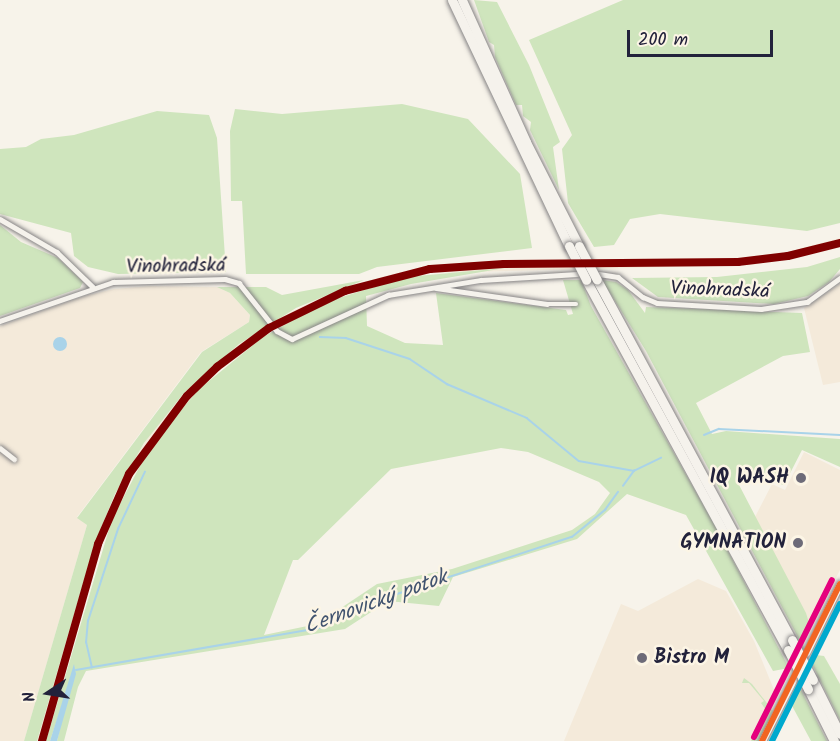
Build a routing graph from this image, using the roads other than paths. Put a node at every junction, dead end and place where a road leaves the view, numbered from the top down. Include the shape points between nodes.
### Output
1 (452, 0) edge
2 (462, 0) edge
3 (0, 219) edge
4 (574, 246) junction
5 (578, 274) dead end
6 (598, 277) junction
7 (840, 278) edge
8 (481, 280) junction
9 (93, 287) junction
10 (430, 288) junction
11 (479, 294) junction
12 (576, 304) dead end
13 (0, 321) edge
14 (0, 448) edge
15 (14, 459) dead end
16 (840, 584) edge
17 (806, 653) dead end
18 (795, 676) dead end
19 (840, 734) edge
20 (764, 739) edge
21 (834, 741) edge

1 - 4 highway
2 - 4 highway
3 - 9 street via 57,252
4 - 6 highway, bridge
4 - 21 highway, bridge via 586,280
5 - 8 street, Vinohradská
6 - 7 street, Vinohradská via 618,277 657,303 760,309 807,302
6 - 19 highway, bridge
8 - 10 street, Vinohradská
8 - 11 street
9 - 10 street, Vinohradská via 113,282 233,280 277,331 290,339 378,298
9 - 13 street, Vinohradská
10 - 11 street, Vinohradská
11 - 12 street, Vinohradská
14 - 15 street
16 - 17 main road
18 - 20 main road

